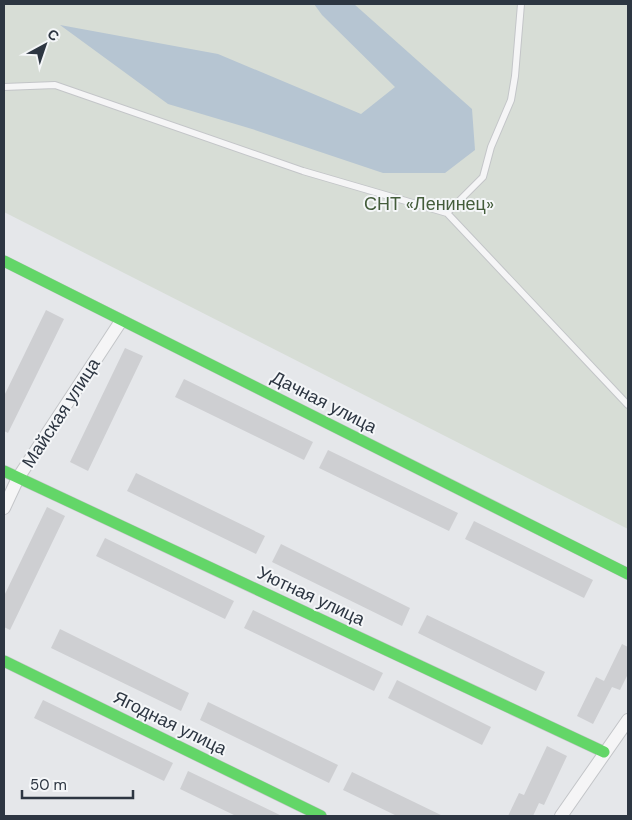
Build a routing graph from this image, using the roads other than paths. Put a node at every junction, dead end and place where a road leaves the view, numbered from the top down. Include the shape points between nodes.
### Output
1 (521, 4) edge
2 (4, 87) edge
3 (447, 213) junction
4 (4, 261) edge
5 (121, 320) junction
6 (628, 405) edge
7 (4, 471) edge
8 (18, 478) junction
9 (4, 508) edge
10 (628, 574) edge
11 (4, 661) edge
12 (628, 720) edge
13 (604, 752) junction
14 (321, 816) edge
15 (560, 816) edge

1 - 3 lane via 511,100 491,147 483,177
2 - 3 lane via 55,85 303,171
3 - 6 lane
4 - 5 street, Дачная улица
5 - 8 street, Майская улица
5 - 10 street, Дачная улица
7 - 8 street, Уютная улица
8 - 9 street, Майская улица
8 - 13 street, Уютная улица
11 - 14 street, Ягодная улица
12 - 13 street
13 - 15 street

